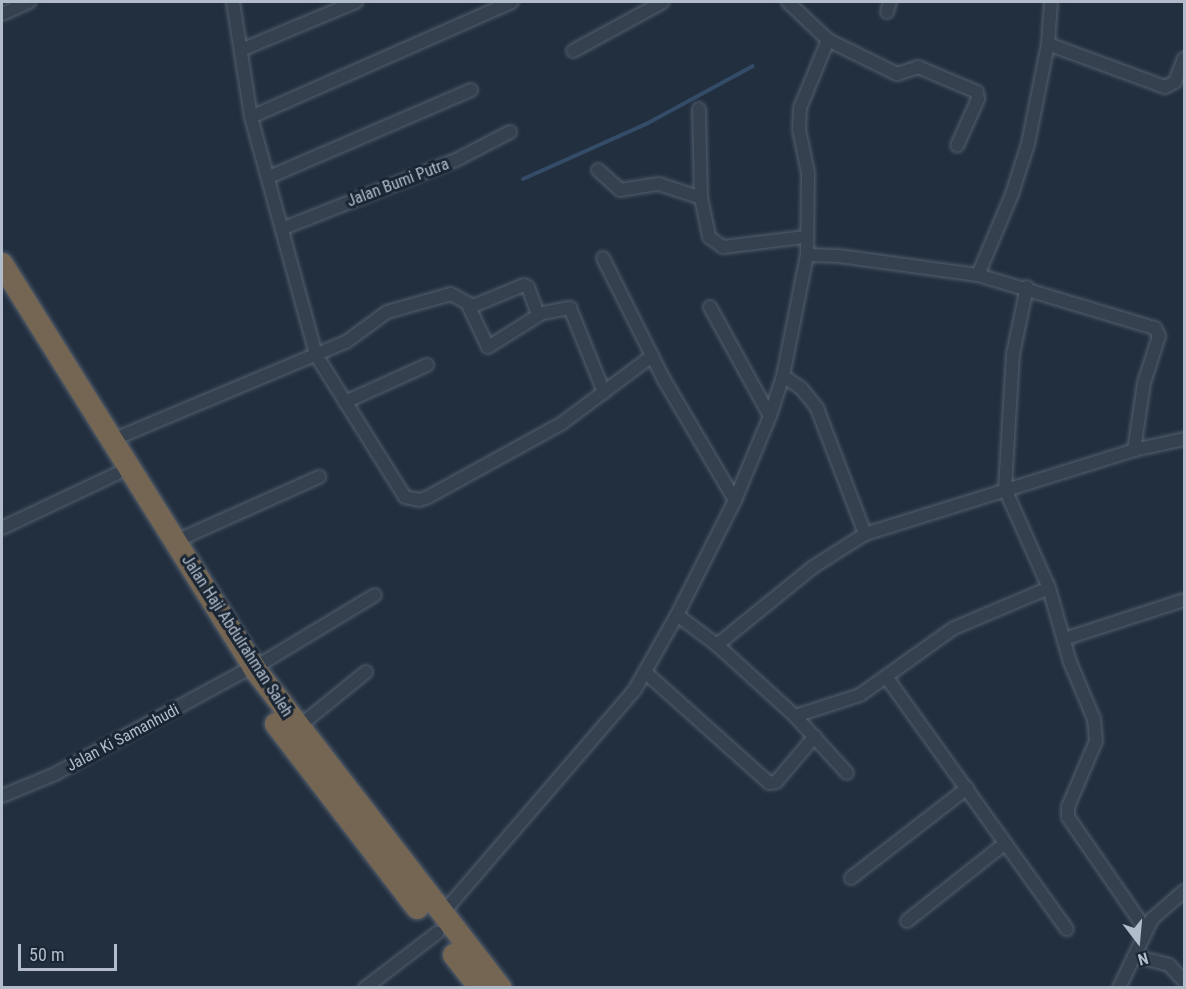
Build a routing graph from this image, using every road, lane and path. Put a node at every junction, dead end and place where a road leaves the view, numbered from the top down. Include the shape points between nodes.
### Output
1 (29, 2) edge
2 (233, 2) edge
3 (356, 2) edge
4 (512, 2) edge
5 (636, 2) edge
6 (663, 2) edge
7 (788, 2) edge
8 (1051, 2) edge
9 (2, 14) edge
10 (641, 14) junction
11 (828, 40) junction
12 (1048, 44) junction
13 (241, 50) junction
14 (573, 51) dead end
15 (1185, 59) edge
16 (471, 90) dead end
17 (699, 109) dead end
18 (251, 117) junction
19 (510, 132) dead end
20 (957, 146) dead end
21 (598, 170) dead end
22 (269, 177) junction
23 (700, 198) junction
24 (284, 228) junction
25 (805, 237) junction
26 (807, 255) junction
27 (603, 258) dead end
28 (2, 264) edge
29 (978, 275) junction
30 (1027, 287) junction
31 (2, 289) edge
32 (469, 307) junction
33 (710, 307) dead end
34 (539, 315) junction
35 (316, 355) junction
36 (652, 356) junction
37 (427, 364) dead end
38 (783, 376) junction
39 (604, 393) junction
40 (345, 402) junction
41 (770, 416) junction
42 (1185, 439) edge
43 (110, 441) junction
44 (1134, 450) junction
45 (116, 474) junction
46 (319, 477) dead end
47 (1005, 489) junction
48 (735, 500) junction
49 (2, 528) edge
50 (865, 534) junction
51 (176, 541) junction
52 (1049, 588) junction
53 (375, 595) dead end
54 (1185, 600) edge
55 (677, 615) junction
56 (1064, 639) junction
57 (717, 645) junction
58 (248, 670) junction
59 (366, 672) dead end
60 (645, 672) junction
61 (887, 678) junction
62 (795, 716) junction
63 (297, 728) junction
64 (815, 736) junction
65 (846, 773) dead end
66 (967, 788) junction
67 (2, 796) edge
68 (1004, 844) junction
69 (851, 878) dead end
70 (405, 880) junction
71 (1185, 891) edge
72 (907, 921) dead end
73 (439, 924) junction
74 (1067, 929) dead end
75 (1146, 930) junction
76 (1134, 956) junction
77 (1185, 981) edge
78 (365, 987) edge
79 (480, 987) edge
80 (500, 987) edge
81 (1119, 987) edge

1 - 9 street
2 - 13 street
3 - 13 street
4 - 18 street
5 - 10 street
6 - 10 street
7 - 11 street
8 - 12 street
10 - 14 street
11 - 20 street via 897,74 918,67 977,92 978,99
11 - 25 street via 800,108 799,129 807,173
12 - 15 street via 1165,87 1174,82
12 - 29 street via 1028,144
13 - 18 street
16 - 22 street
17 - 23 street
18 - 22 street
19 - 24 street, Jalan Bumi Putra via 456,160
21 - 23 street via 620,190 659,184
22 - 24 street
23 - 25 street via 709,237 723,248
24 - 35 street
25 - 26 street
26 - 29 street
26 - 38 street
27 - 36 street
28 - 43 highway, Jalan Haji Abdulrahman Saleh
29 - 30 street
30 - 44 street via 1149,324 1158,332 1144,383
30 - 47 street via 1013,354
31 - 45 highway, Jalan Haji Abdulrahman Saleh
32 - 34 street via 526,286
32 - 34 street via 488,346
32 - 35 street via 451,294 387,312 365,331
33 - 41 street
34 - 39 street via 570,308
35 - 40 street
35 - 43 street
36 - 39 street
36 - 48 street
37 - 40 street
38 - 41 street
38 - 50 street via 801,388 817,408
39 - 40 street via 561,424 419,500 400,492
41 - 48 street
42 - 44 street
43 - 51 highway, Jalan Haji Abdulrahman Saleh
44 - 47 street
45 - 49 street
45 - 58 highway, Jalan Haji Abdulrahman Saleh
46 - 51 street
47 - 50 street
47 - 52 street
48 - 55 street
50 - 57 street via 813,567
51 - 58 highway, Jalan Haji Abdulrahman Saleh
52 - 56 street
52 - 61 street via 954,628
53 - 58 street, Jalan Ki Samanhudi
54 - 56 street
55 - 57 street
55 - 60 street
56 - 75 street via 1096,734 1068,807 1068,817
57 - 62 street
58 - 63 highway, Jalan Haji Abdulrahman Saleh
58 - 67 street, Jalan Ki Samanhudi via 55,774
58 - 70 highway, Jalan Haji Abdulrahman Saleh via 287,740
59 - 63 street
60 - 64 street via 769,783 776,782
60 - 73 street via 634,691
61 - 62 street via 860,695
61 - 66 street
62 - 64 street
63 - 70 highway, Jalan Haji Abdulrahman Saleh
64 - 65 street
66 - 68 street
66 - 69 street
68 - 72 street
68 - 74 street
70 - 73 highway, Jalan Haji Abdulrahman Saleh
71 - 75 street via 1164,905
73 - 78 street
73 - 79 highway, Jalan Haji Abdulrahman Saleh
73 - 80 highway, Jalan Haji Abdulrahman Saleh
75 - 76 street
76 - 77 street via 1169,965
76 - 81 street

